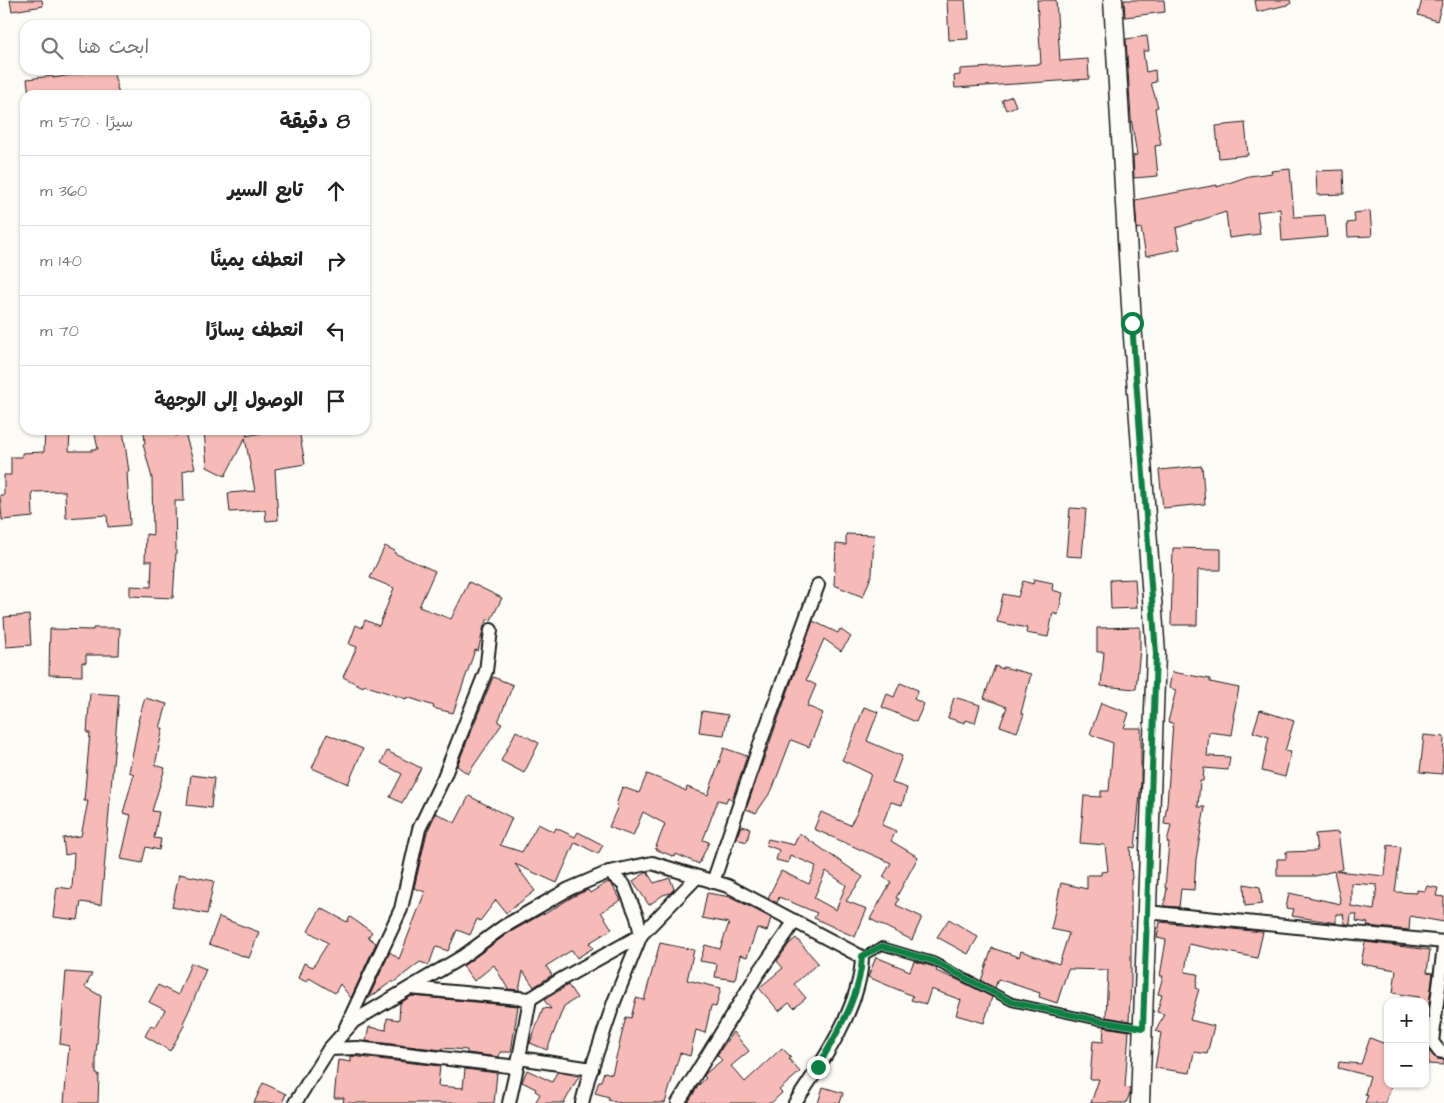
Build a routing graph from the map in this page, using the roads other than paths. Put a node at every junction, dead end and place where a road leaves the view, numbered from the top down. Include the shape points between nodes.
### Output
1 (1113, 0) edge
2 (818, 585) dead end
3 (491, 630) dead end
4 (609, 872) junction
5 (697, 877) junction
6 (713, 882) junction
7 (1147, 912) junction
8 (795, 921) junction
9 (641, 935) junction
10 (1444, 942) edge
11 (1444, 947) edge
12 (862, 956) junction
13 (410, 988) junction
14 (530, 999) junction
15 (1143, 1028) junction
16 (342, 1034) junction
17 (329, 1049) junction
18 (1444, 1052) edge
19 (518, 1062) junction
20 (592, 1069) junction
21 (295, 1103) edge
22 (508, 1103) edge
23 (582, 1103) edge
24 (678, 1103) edge
25 (795, 1103) edge
26 (1140, 1103) edge

1 - 7 main road via 1156,654
2 - 6 street
3 - 16 street via 486,671 419,830 401,909
4 - 5 street via 652,863
4 - 9 street via 624,885
4 - 13 street via 569,889
5 - 6 street
5 - 9 street
6 - 8 street via 728,886
7 - 10 street
7 - 15 main road
8 - 12 street
8 - 24 street via 757,975
9 - 14 street
9 - 20 street
11 - 18 street via 1432,1042
12 - 15 lane via 882,946 933,961 1012,1002
12 - 25 street via 862,970 852,1006
13 - 14 street
13 - 16 street via 354,1021
14 - 19 street
15 - 26 main road
16 - 17 street
17 - 19 street via 357,1048
17 - 21 street
19 - 20 street
19 - 22 street
20 - 23 street

